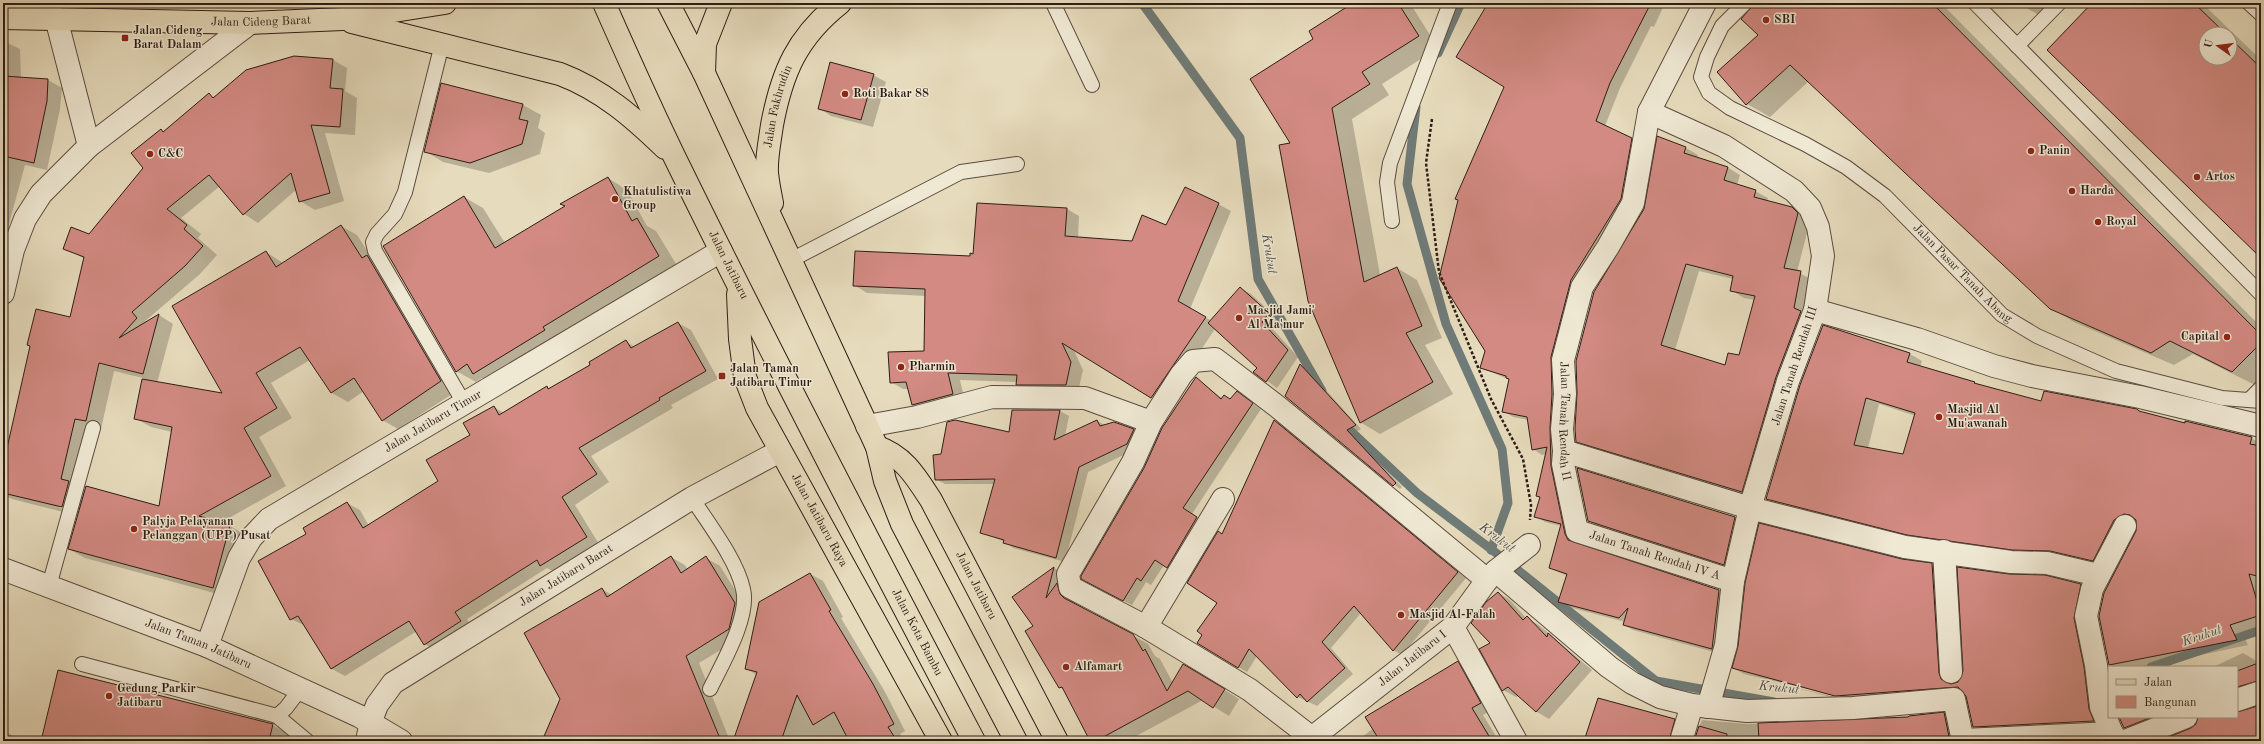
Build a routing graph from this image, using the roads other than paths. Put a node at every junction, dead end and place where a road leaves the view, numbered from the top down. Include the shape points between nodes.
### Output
1 (445, 3) edge
2 (604, 3) edge
3 (668, 3) edge
4 (721, 3) edge
5 (840, 3) edge
6 (1053, 3) edge
7 (1450, 3) edge
8 (1705, 3) edge
9 (1745, 3) edge
10 (1975, 3) edge
11 (2059, 3) edge
12 (2249, 3) edge
13 (336, 14) edge
14 (2261, 14) edge
15 (3, 18) edge
16 (56, 18) junction
17 (250, 23) junction
18 (442, 44) junction
19 (2017, 46) junction
20 (704, 73) junction
21 (1092, 85) dead end
22 (1649, 112) junction
23 (89, 146) junction
24 (674, 156) junction
25 (1018, 164) dead end
26 (1392, 221) dead end
27 (776, 230) junction
28 (721, 251) junction
29 (791, 260) junction
30 (738, 286) junction
31 (3, 293) edge
32 (2261, 294) edge
33 (1815, 310) junction
34 (2261, 388) edge
35 (2255, 400) edge
36 (464, 403) junction
37 (1152, 422) junction
38 (868, 426) junction
39 (2261, 426) edge
40 (93, 428) dead end
41 (877, 447) junction
42 (780, 451) junction
43 (1564, 451) junction
44 (692, 498) junction
45 (1223, 498) dead end
46 (1750, 508) junction
47 (860, 524) joint
48 (2124, 526) dead end
49 (1577, 531) joint
50 (1944, 551) junction
51 (1506, 564) junction
52 (3, 569) edge
53 (2098, 575) junction
54 (1733, 581) junction
55 (49, 586) junction
56 (1146, 627) junction
57 (1453, 627) junction
58 (207, 646) junction
59 (82, 664) dead end
60 (1951, 672) dead end
61 (301, 688) junction
62 (710, 689) dead end
63 (2261, 692) edge
64 (1708, 697) junction
65 (2238, 700) edge
66 (277, 716) junction
67 (2183, 718) edge
68 (369, 731) edge
69 (2118, 738) edge
70 (1310, 739) edge
71 (1963, 740) edge
72 (306, 741) edge
73 (401, 741) edge
74 (941, 741) edge
75 (974, 741) edge
76 (1016, 741) edge
77 (1057, 741) edge
78 (1516, 741) edge
79 (1681, 741) edge

1 - 13 main road, Jalan Cideng Barat
2 - 24 main road, Jalan Jatibaru
3 - 20 main road
4 - 20 main road via 705,44
5 - 27 main road, Jalan Fakhrudin via 819,19 792,57 778,91 770,135 767,172
6 - 21 lane
7 - 26 lane via 1390,164 1387,182
8 - 22 street, Jalan Tanah Rendah II
9 - 35 lane, Jalan Pasar Tanah Abang via 1722,26 1707,57 1701,77 1710,93 1730,108 1846,166 1885,196 2002,315 2037,336 2116,371 2222,398
10 - 19 lane
11 - 19 lane
12 - 14 lane
13 - 17 main road, Jalan Cideng Barat
13 - 18 main road
15 - 16 main road, Jalan Cideng Barat
16 - 17 main road, Jalan Cideng Barat
16 - 23 street
17 - 23 street
18 - 24 main road via 560,74 583,83 632,116
18 - 36 lane via 402,204 373,242 375,251
19 - 32 lane
20 - 27 main road
22 - 33 street, Jalan Tanah Rendah III via 1724,146 1794,191 1810,208 1818,227 1823,256
22 - 43 street, Jalan Tanah Rendah II via 1633,202 1582,287 1563,360
23 - 31 street via 41,194 25,219 13,250
24 - 28 main road, Jalan Jatibaru
25 - 29 lane via 961,172
27 - 29 main road
28 - 30 main road, Jalan Jatibaru
28 - 36 street, Jalan Jatibaru Timur
29 - 38 main road
30 - 42 main road, Jalan Jatibaru Raya via 740,339 745,377 757,408
30 - 47 main road, Jalan Jatibaru
33 - 39 street via 1917,339 1994,366
33 - 46 street, Jalan Tanah Rendah III via 1788,380
34 - 35 lane
36 - 58 street, Jalan Jatibaru Timur via 268,519 251,538 239,558
37 - 38 street via 1085,398 992,397 917,417
37 - 51 street via 1181,375 1193,362 1215,359 1278,407
37 - 56 street via 1133,462 1068,574 1070,587
38 - 41 main road
40 - 55 lane
41 - 76 main road via 885,481 902,524
41 - 77 main road, Jalan Jatibaru via 889,451 911,469 931,500
42 - 44 street, Jalan Jatibaru Barat
42 - 74 main road, Jalan Jatibaru Raya
43 - 46 street
43 - 49 street, Jalan Tanah Rendah II via 1563,464
44 - 62 lane via 730,558 744,589 743,613
44 - 68 street, Jalan Jatibaru Barat via 393,683 377,705
45 - 56 street
46 - 50 street via 1905,547
46 - 54 street, Jalan Tanah Rendah III
47 - 75 main road, Jalan Kota Bambu
48 - 53 street
49 - 54 street, Jalan Tanah Rendah IV A
50 - 53 street via 2011,562 2047,563
50 - 60 street
51 - 57 street
51 - 64 street via 1609,667 1632,684 1660,697
52 - 55 street, Jalan Taman Jatibaru
53 - 69 street via 2086,616 2101,707
54 - 64 street, Jalan Tanah Rendah III via 1726,645
55 - 58 street, Jalan Taman Jatibaru
56 - 70 street via 1250,690
57 - 70 street, Jalan Jatibaru I
57 - 78 street, Jalan Jatibaru I
58 - 61 street, Jalan Taman Jatibaru
59 - 66 lane
61 - 66 lane
61 - 68 street, Jalan Taman Jatibaru
63 - 65 street
64 - 71 street via 1748,711 1853,708 1954,699
64 - 79 street, Jalan Tanah Rendah III
66 - 72 lane
67 - 69 street
68 - 73 street, Jalan Taman Jatibaru
69 - 71 street

